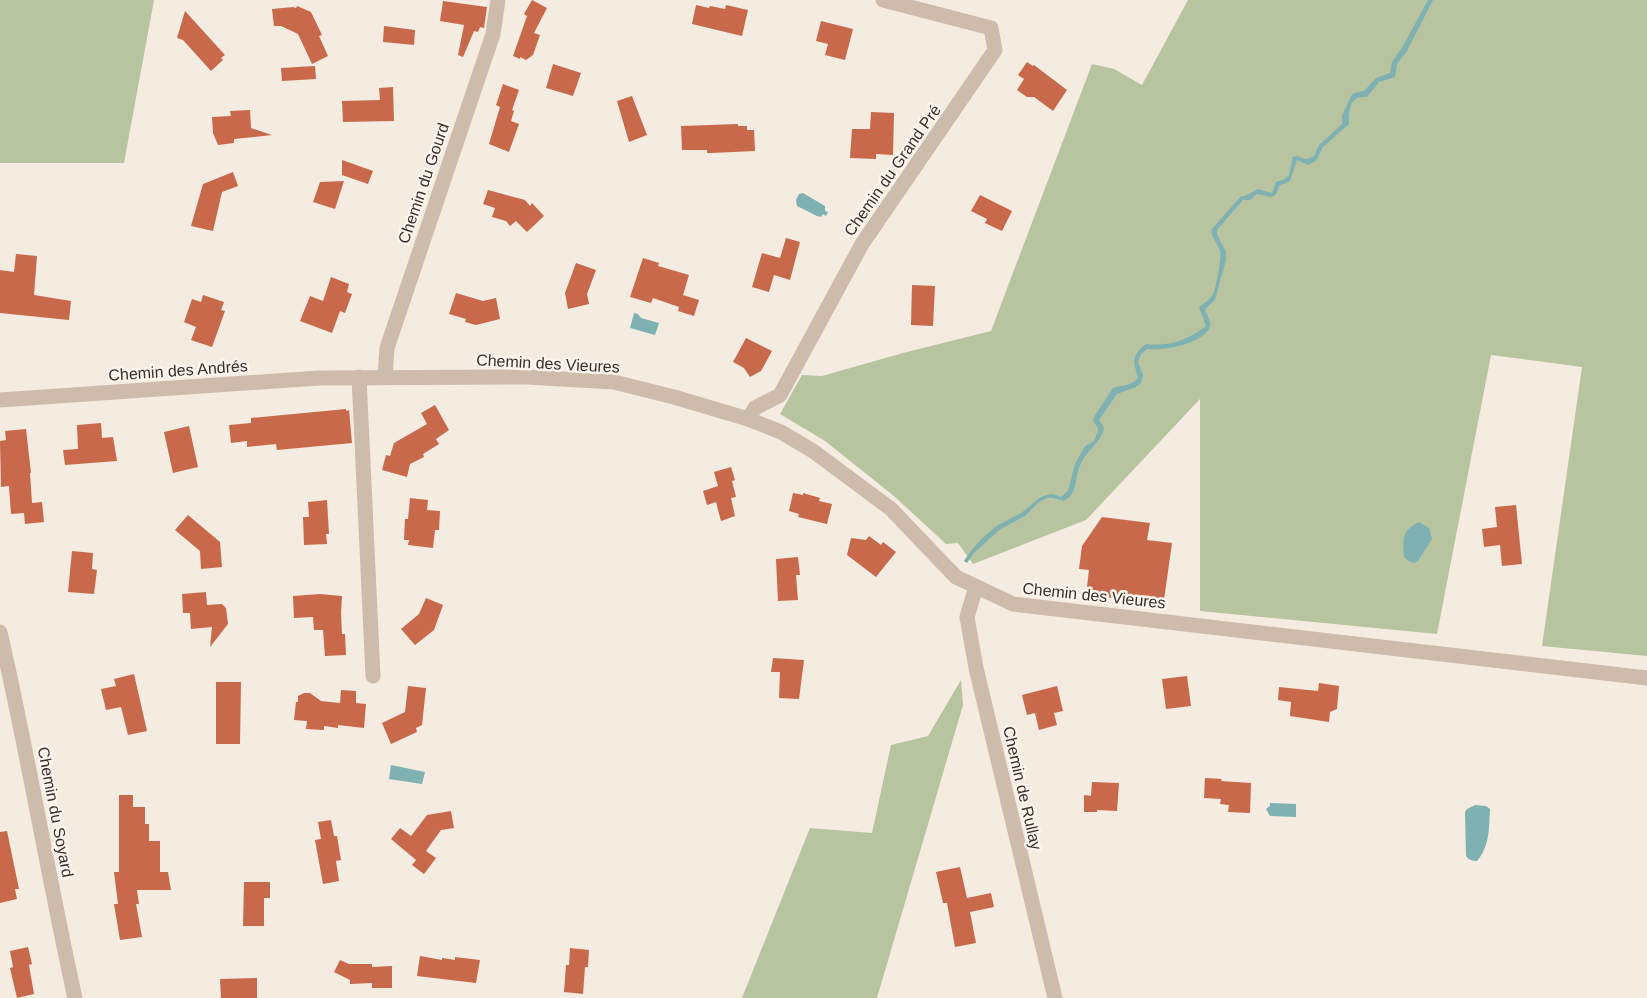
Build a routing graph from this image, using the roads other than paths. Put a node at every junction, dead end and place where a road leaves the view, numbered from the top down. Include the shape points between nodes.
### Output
1 (498, 0) edge
2 (883, 0) edge
3 (358, 377) junction
4 (385, 377) junction
5 (0, 400) edge
6 (748, 419) junction
7 (976, 587) junction
8 (0, 632) edge
9 (373, 676) dead end
10 (1647, 678) edge
11 (75, 998) edge
12 (1055, 998) edge

1 - 4 street, Chemin du Gourd via 493,34 387,348
2 - 6 street, Chemin du Grand Pré via 991,28 995,50 862,244 780,395 755,408
3 - 4 street, Chemin des Andrés
3 - 5 street, Chemin des Andrés
3 - 9 street
4 - 6 street, Chemin des Vieures via 527,377 614,382
6 - 7 street, Chemin des Vieures via 813,451 891,509 956,577
7 - 10 street, Chemin des Vieures via 1013,604
7 - 12 street, Chemin de Rullay via 967,617 976,668
8 - 11 street, Chemin du Soyard

